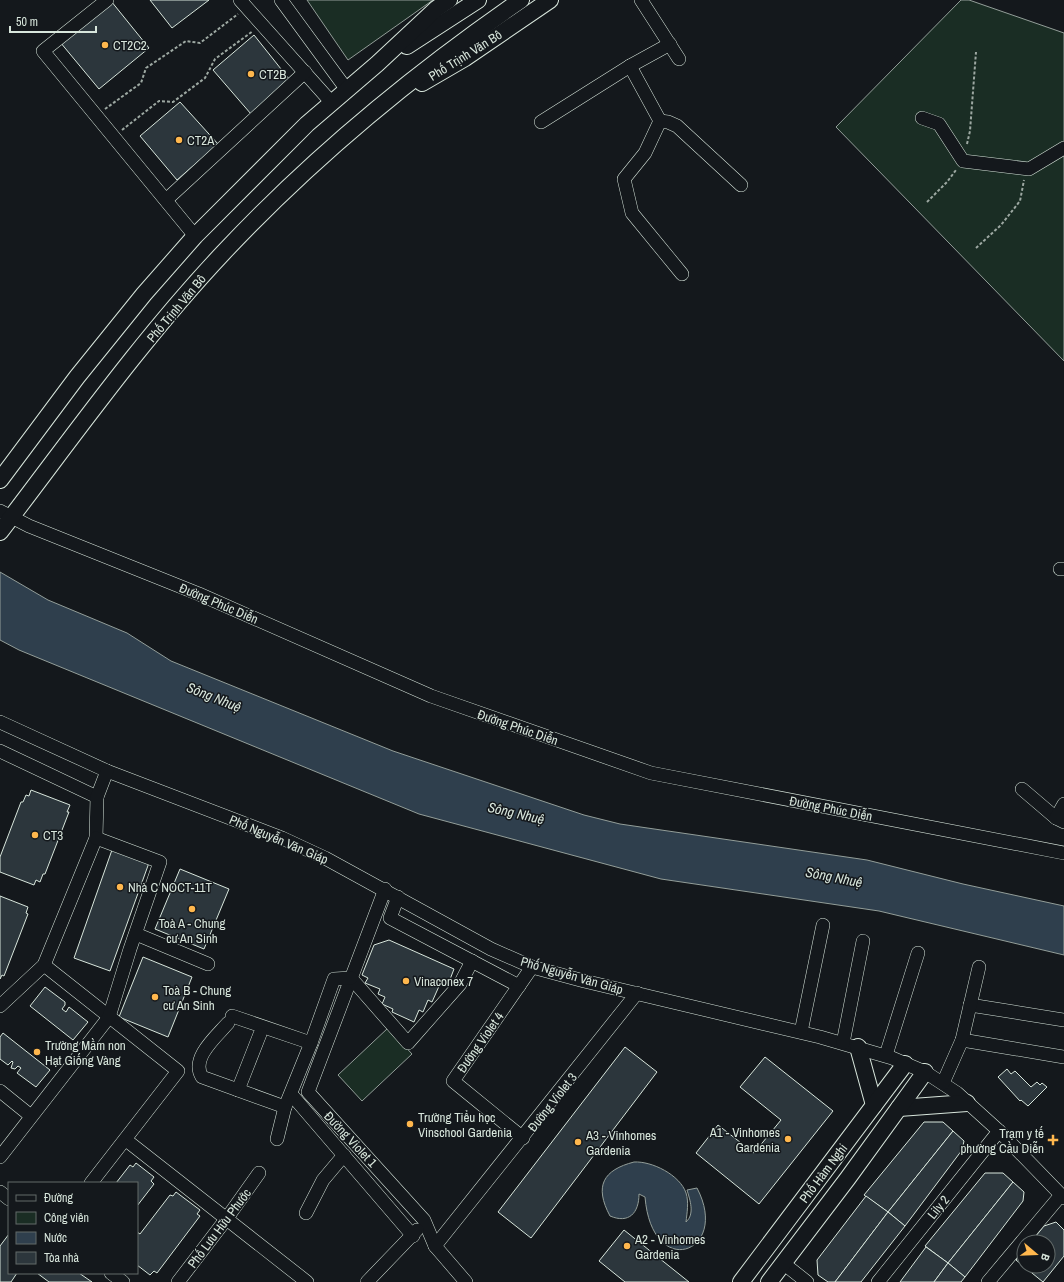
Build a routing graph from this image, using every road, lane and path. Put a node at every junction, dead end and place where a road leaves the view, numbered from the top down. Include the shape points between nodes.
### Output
1 (108, 0) edge
2 (281, 0) edge
3 (449, 0) edge
4 (478, 0) edge
5 (521, 0) edge
6 (550, 0) edge
7 (641, 0) edge
8 (243, 4) edge
9 (262, 24) junction
10 (670, 44) junction
11 (976, 52) dead end
12 (679, 59) dead end
13 (377, 64) junction
14 (630, 66) junction
15 (305, 72) junction
16 (347, 90) junction
17 (332, 103) junction
18 (379, 108) junction
19 (96, 115) junction
20 (922, 118) dead end
21 (541, 122) dead end
22 (660, 122) junction
23 (114, 137) junction
24 (1064, 148) edge
25 (962, 161) junction
26 (1026, 169) junction
27 (741, 185) dead end
28 (166, 200) junction
29 (927, 202) dead end
30 (195, 236) junction
31 (976, 248) dead end
32 (682, 274) dead end
33 (0, 480) edge
34 (6, 514) edge
35 (0, 532) edge
36 (0, 722) edge
37 (0, 751) edge
38 (107, 771) junction
39 (1022, 789) dead end
40 (97, 797) junction
41 (1064, 804) edge
42 (1060, 820) edge
43 (96, 838) junction
44 (1064, 853) edge
45 (385, 889) junction
46 (398, 897) junction
47 (375, 914) junction
48 (390, 918) junction
49 (823, 925) dead end
50 (136, 934) junction
51 (863, 941) dead end
52 (918, 953) dead end
53 (472, 961) junction
54 (208, 964) dead end
55 (44, 965) junction
56 (532, 967) junction
57 (979, 967) dead end
58 (351, 978) junction
59 (519, 986) junction
60 (637, 993) junction
61 (970, 1005) junction
62 (0, 1006) edge
63 (109, 1017) junction
64 (1064, 1020) edge
65 (801, 1032) junction
66 (260, 1034) dead end
67 (962, 1040) junction
68 (311, 1044) junction
69 (850, 1045) junction
70 (886, 1055) junction
71 (1064, 1057) edge
72 (905, 1064) junction
73 (925, 1072) junction
74 (943, 1083) junction
75 (238, 1090) junction
76 (0, 1091) edge
77 (290, 1094) junction
78 (967, 1103) junction
79 (874, 1105) junction
80 (285, 1107) junction
81 (899, 1108) junction
82 (31, 1116) junction
83 (999, 1131) junction
84 (523, 1138) junction
85 (277, 1139) dead end
86 (126, 1140) junction
87 (344, 1155) junction
88 (0, 1157) edge
89 (259, 1173) dead end
90 (92, 1182) edge
91 (0, 1192) edge
92 (1063, 1196) edge
93 (8, 1198) edge
94 (306, 1213) dead end
95 (227, 1218) junction
96 (424, 1220) junction
97 (414, 1236) junction
98 (435, 1246) junction
99 (783, 1263) junction
100 (112, 1274) edge
101 (123, 1282) edge
102 (178, 1282) edge
103 (307, 1282) edge
104 (367, 1282) edge
105 (466, 1282) edge
106 (740, 1282) edge
107 (769, 1282) edge
108 (807, 1282) edge
109 (878, 1282) edge
110 (988, 1282) edge

1 - 19 street via 43,51
2 - 16 street
3 - 13 main road
4 - 13 main road
5 - 18 main road, Phố Trịnh Văn Bô via 457,44
6 - 18 main road, Phố Trịnh Văn Bô via 465,58
7 - 10 street
8 - 9 street
8 - 19 path via 200,43 186,41 146,68 141,84
9 - 15 street
9 - 23 path via 215,59 205,78 200,82 173,102 159,101
10 - 12 street
10 - 14 street
11 - 25 path via 970,131
13 - 16 main road
14 - 21 street
14 - 22 street
15 - 17 street
15 - 28 street
16 - 17 main road
17 - 30 main road
18 - 34 main road, Phố Trịnh Văn Bô via 318,159 222,254
19 - 23 street
20 - 25 street via 939,124
22 - 27 street via 677,126
22 - 32 street via 645,153 624,179 632,212
23 - 28 street
24 - 26 street
25 - 26 street
25 - 29 path via 947,182
26 - 31 path via 1020,201 1001,225
28 - 30 street
30 - 33 main road via 144,294
34 - 35 main road, Phố Trịnh Văn Bô
34 - 44 street, Đường Phúc Diễn via 199,594 431,696 651,773
36 - 38 street, Phố Nguyễn Văn Giáp
37 - 40 street
38 - 40 street
38 - 45 street, Phố Nguyễn Văn Giáp via 282,838
39 - 42 street
40 - 43 street
41 - 42 street
43 - 50 street via 160,862
43 - 55 street
45 - 46 street, Phố Nguyễn Văn Giáp
45 - 47 street
46 - 48 street
46 - 56 street, Phố Nguyễn Văn Giáp via 491,949
47 - 48 street
47 - 58 street
48 - 53 street
49 - 65 street
50 - 54 street
50 - 63 street
51 - 69 street
52 - 70 street
53 - 58 street via 460,984 408,1043
53 - 59 street
55 - 62 street
55 - 63 street
56 - 59 street, Đường Violet 4
56 - 60 street, Phố Nguyễn Văn Giáp
57 - 61 street
58 - 68 street via 334,979
58 - 96 street, Đường Violet 1 via 308,1092
59 - 84 street, Đường Violet 4 via 453,1081
60 - 65 street, Phố Nguyễn Văn Giáp
60 - 84 street, Đường Violet 3
61 - 64 street
61 - 67 street
63 - 82 street
63 - 86 street via 178,1071
65 - 69 street, Phố Nguyễn Văn Giáp
66 - 75 street
67 - 71 street
67 - 74 street
68 - 75 street via 230,1019 203,1054 199,1072 202,1077
68 - 77 street
69 - 70 street, Phố Nguyễn Văn Giáp
69 - 79 main road
70 - 72 street, Phố Nguyễn Văn Giáp
72 - 73 street, Phố Nguyễn Văn Giáp
72 - 79 main road, Phố Hàm Nghi
73 - 74 street, Phố Nguyễn Văn Giáp
73 - 81 main road, Phố Hàm Nghi
74 - 78 street, Phố Nguyễn Văn Giáp
75 - 80 street
76 - 82 street
77 - 80 street
77 - 87 street
78 - 81 main road
78 - 83 street, Phố Nguyễn Văn Giáp
79 - 106 main road, Phố Hàm Nghi
80 - 85 street
81 - 99 main road, Phố Hàm Nghi
82 - 88 street
83 - 92 street, Phố Nguyễn Văn Giáp
83 - 109 street, Lily 2
84 - 98 street, Đường Violet 3
86 - 90 street
86 - 95 street
87 - 94 street via 322,1180
87 - 97 street
89 - 95 street, Phố Lưu Hữu Phước
91 - 93 street
92 - 110 street
95 - 102 street, Phố Lưu Hữu Phước
95 - 103 street
96 - 97 street
96 - 98 street, Đường Violet 1
97 - 104 street
98 - 105 street, Đường Violet 1
99 - 107 main road, Phố Hàm Nghi
99 - 108 street
100 - 101 street

